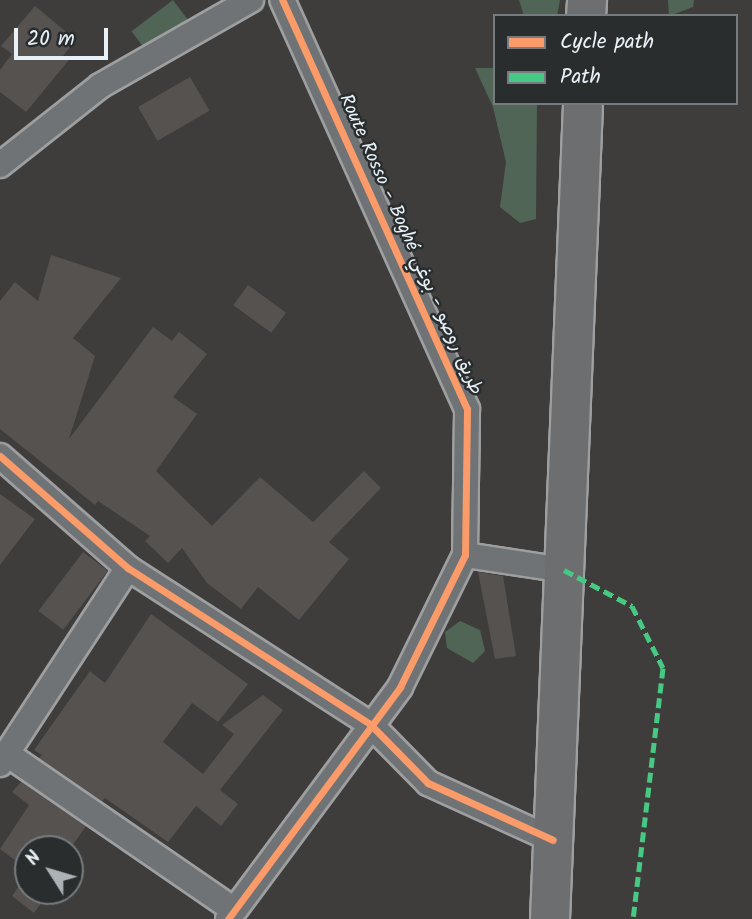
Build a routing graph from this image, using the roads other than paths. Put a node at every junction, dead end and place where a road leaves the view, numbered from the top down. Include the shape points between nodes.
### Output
1 (251, 0) edge
2 (282, 0) edge
3 (583, 105) edge
4 (0, 165) edge
5 (0, 457) edge
6 (465, 555) junction
7 (128, 568) junction
8 (564, 570) junction
9 (370, 724) junction
10 (3, 759) edge
11 (553, 840) junction
12 (231, 914) edge
13 (550, 919) edge

1 - 4 street via 100,86
2 - 6 street, Route Rosso - Boghé طريق روصو - بوغي via 467,409
3 - 8 highway
5 - 7 street
6 - 8 street
6 - 9 street via 400,687
7 - 9 street
7 - 10 street
8 - 11 highway
9 - 11 street via 428,783
9 - 12 street
10 - 12 street
11 - 13 highway

